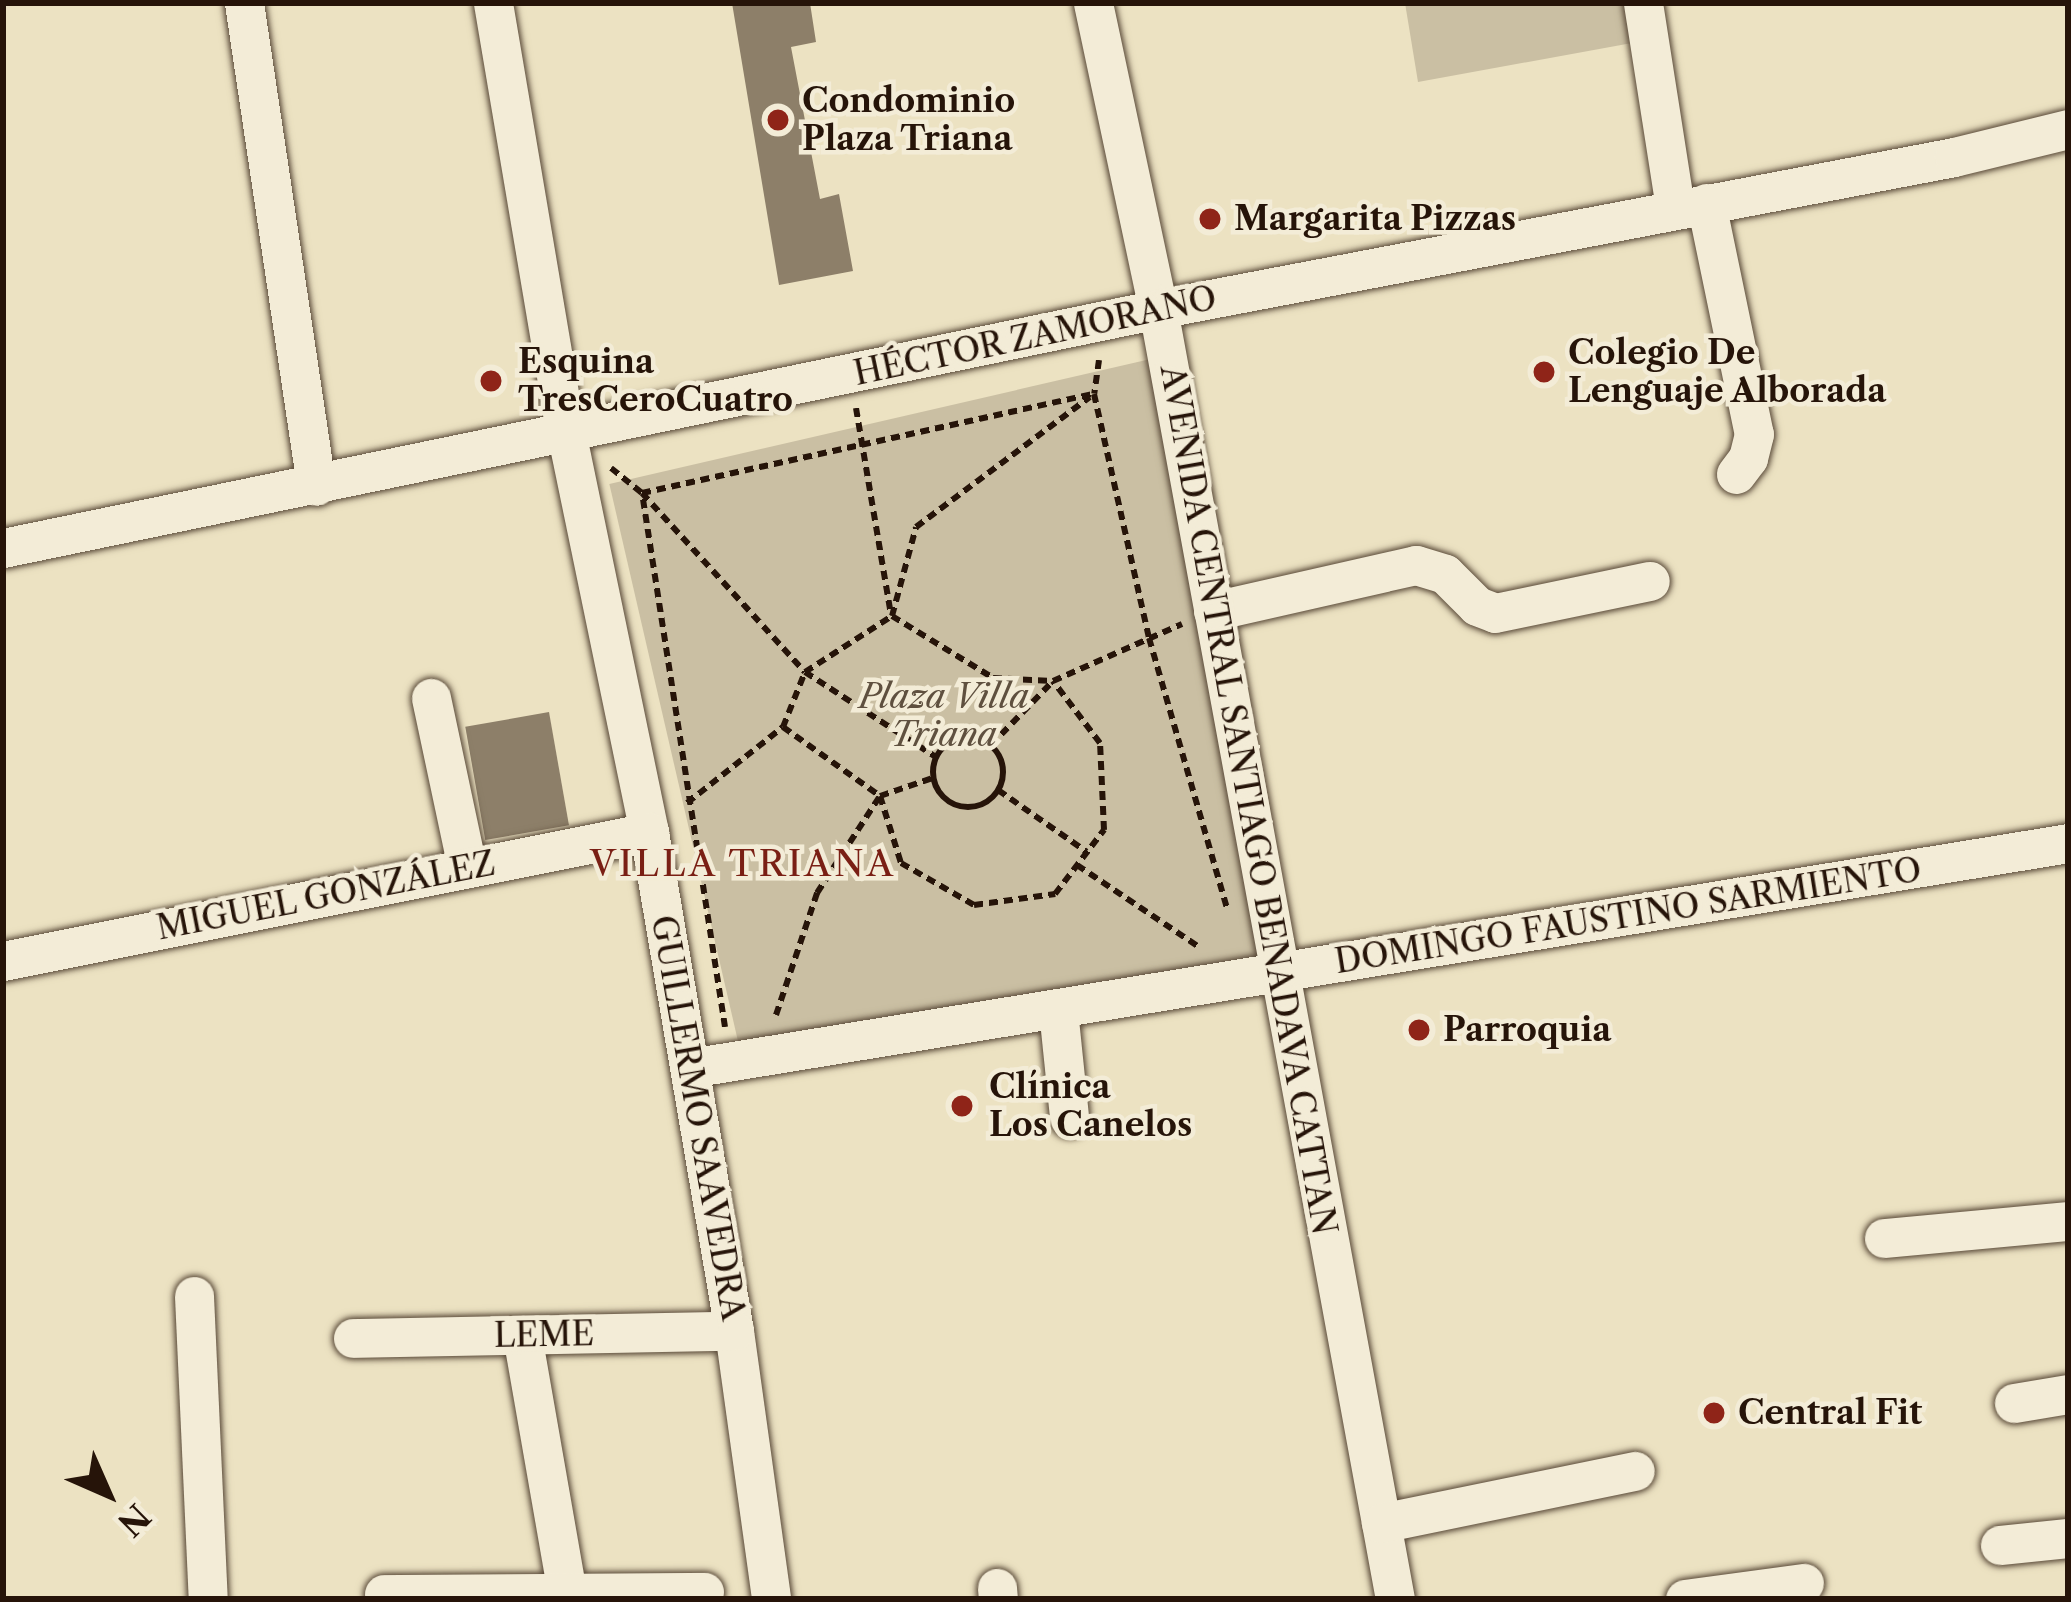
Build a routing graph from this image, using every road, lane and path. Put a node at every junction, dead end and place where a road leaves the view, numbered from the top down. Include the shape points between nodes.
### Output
1 (244, 3) edge
2 (493, 3) edge
3 (1093, 3) edge
4 (1643, 3) edge
5 (2068, 129) edge
6 (1690, 206) junction
7 (1158, 310) junction
8 (850, 375) junction
9 (1094, 394) junction
10 (567, 432) junction
11 (861, 441) junction
12 (1736, 474) dead end
13 (316, 486) junction
14 (642, 493) junction
15 (3, 548) edge
16 (1650, 581) dead end
17 (1213, 611) junction
18 (892, 616) junction
19 (1149, 638) junction
20 (805, 672) junction
21 (1054, 681) junction
22 (431, 698) dead end
23 (783, 727) junction
24 (991, 745) junction
25 (936, 757) junction
26 (933, 778) junction
27 (998, 790) junction
28 (880, 796) junction
29 (686, 803) junction
30 (649, 832) junction
31 (2068, 843) edge
32 (1087, 852) junction
33 (1077, 865) junction
34 (467, 868) junction
35 (3, 961) edge
36 (1264, 976) junction
37 (1058, 1010) junction
38 (773, 1024) dead end
39 (732, 1037) junction
40 (690, 1068) junction
41 (1070, 1117) dead end
42 (2068, 1221) edge
43 (1884, 1238) dead end
44 (194, 1296) dead end
45 (734, 1331) junction
46 (522, 1335) junction
47 (353, 1338) dead end
48 (2068, 1394) edge
49 (2014, 1403) dead end
50 (1635, 1472) dead end
51 (1381, 1523) junction
52 (2068, 1538) edge
53 (2000, 1545) dead end
54 (1804, 1583) dead end
55 (704, 1592) dead end
56 (384, 1594) dead end
57 (567, 1596) edge
58 (208, 1599) edge
59 (771, 1599) edge
60 (1395, 1599) edge
61 (1685, 1599) edge

1 - 13 street
2 - 10 street, GUILLERMO SAAVEDRA
3 - 7 street, AVENIDA CENTRAL SANTIAGO BENADAVA CATTAN
4 - 6 street
5 - 6 street, HÉCTOR ZAMORANO
6 - 7 street, HÉCTOR ZAMORANO
6 - 12 street via 1754,434
7 - 8 street, HÉCTOR ZAMORANO
7 - 17 street, AVENIDA CENTRAL SANTIAGO BENADAVA CATTAN
8 - 10 street, HÉCTOR ZAMORANO
8 - 11 path
9 - 11 path
9 - 18 path via 916,527
9 - 19 path
10 - 13 street, HÉCTOR ZAMORANO
10 - 14 path
10 - 30 street, GUILLERMO SAAVEDRA
11 - 14 path
11 - 18 path
13 - 15 street, HÉCTOR ZAMORANO
14 - 20 path
14 - 29 path
16 - 17 street via 1495,613 1444,574 1416,566
17 - 19 path
17 - 36 street, AVENIDA CENTRAL SANTIAGO BENADAVA CATTAN
18 - 20 path
18 - 21 path via 993,678
19 - 21 path
19 - 36 path
20 - 23 path
20 - 25 path
21 - 24 path
21 - 32 path via 1100,743 1104,830
22 - 34 street
23 - 28 path
23 - 29 path
24 - 25 path via 961,737
24 - 27 path via 1002,766
25 - 26 path
26 - 27 path via 945,799 967,807
26 - 28 path
27 - 32 path
28 - 33 path via 901,863 974,905 1055,894
28 - 38 path via 817,892
29 - 39 path
30 - 34 street, MIGUEL GONZÁLEZ
30 - 40 street, GUILLERMO SAAVEDRA
31 - 36 street, DOMINGO FAUSTINO SARMIENTO
32 - 33 path
33 - 36 path
34 - 35 street, MIGUEL GONZÁLEZ
36 - 37 street, DOMINGO FAUSTINO SARMIENTO
36 - 51 street, AVENIDA CENTRAL SANTIAGO BENADAVA CATTAN
37 - 39 street, DOMINGO FAUSTINO SARMIENTO
37 - 41 street
39 - 40 street, DOMINGO FAUSTINO SARMIENTO
40 - 45 street, GUILLERMO SAAVEDRA
42 - 43 street
44 - 58 street
45 - 46 street, LEME
45 - 59 street, GUILLERMO SAAVEDRA
46 - 47 street, LEME
46 - 57 street
48 - 49 street
50 - 51 street
51 - 60 street, AVENIDA CENTRAL SANTIAGO BENADAVA CATTAN
52 - 53 street
54 - 61 street
55 - 57 street
56 - 57 street

